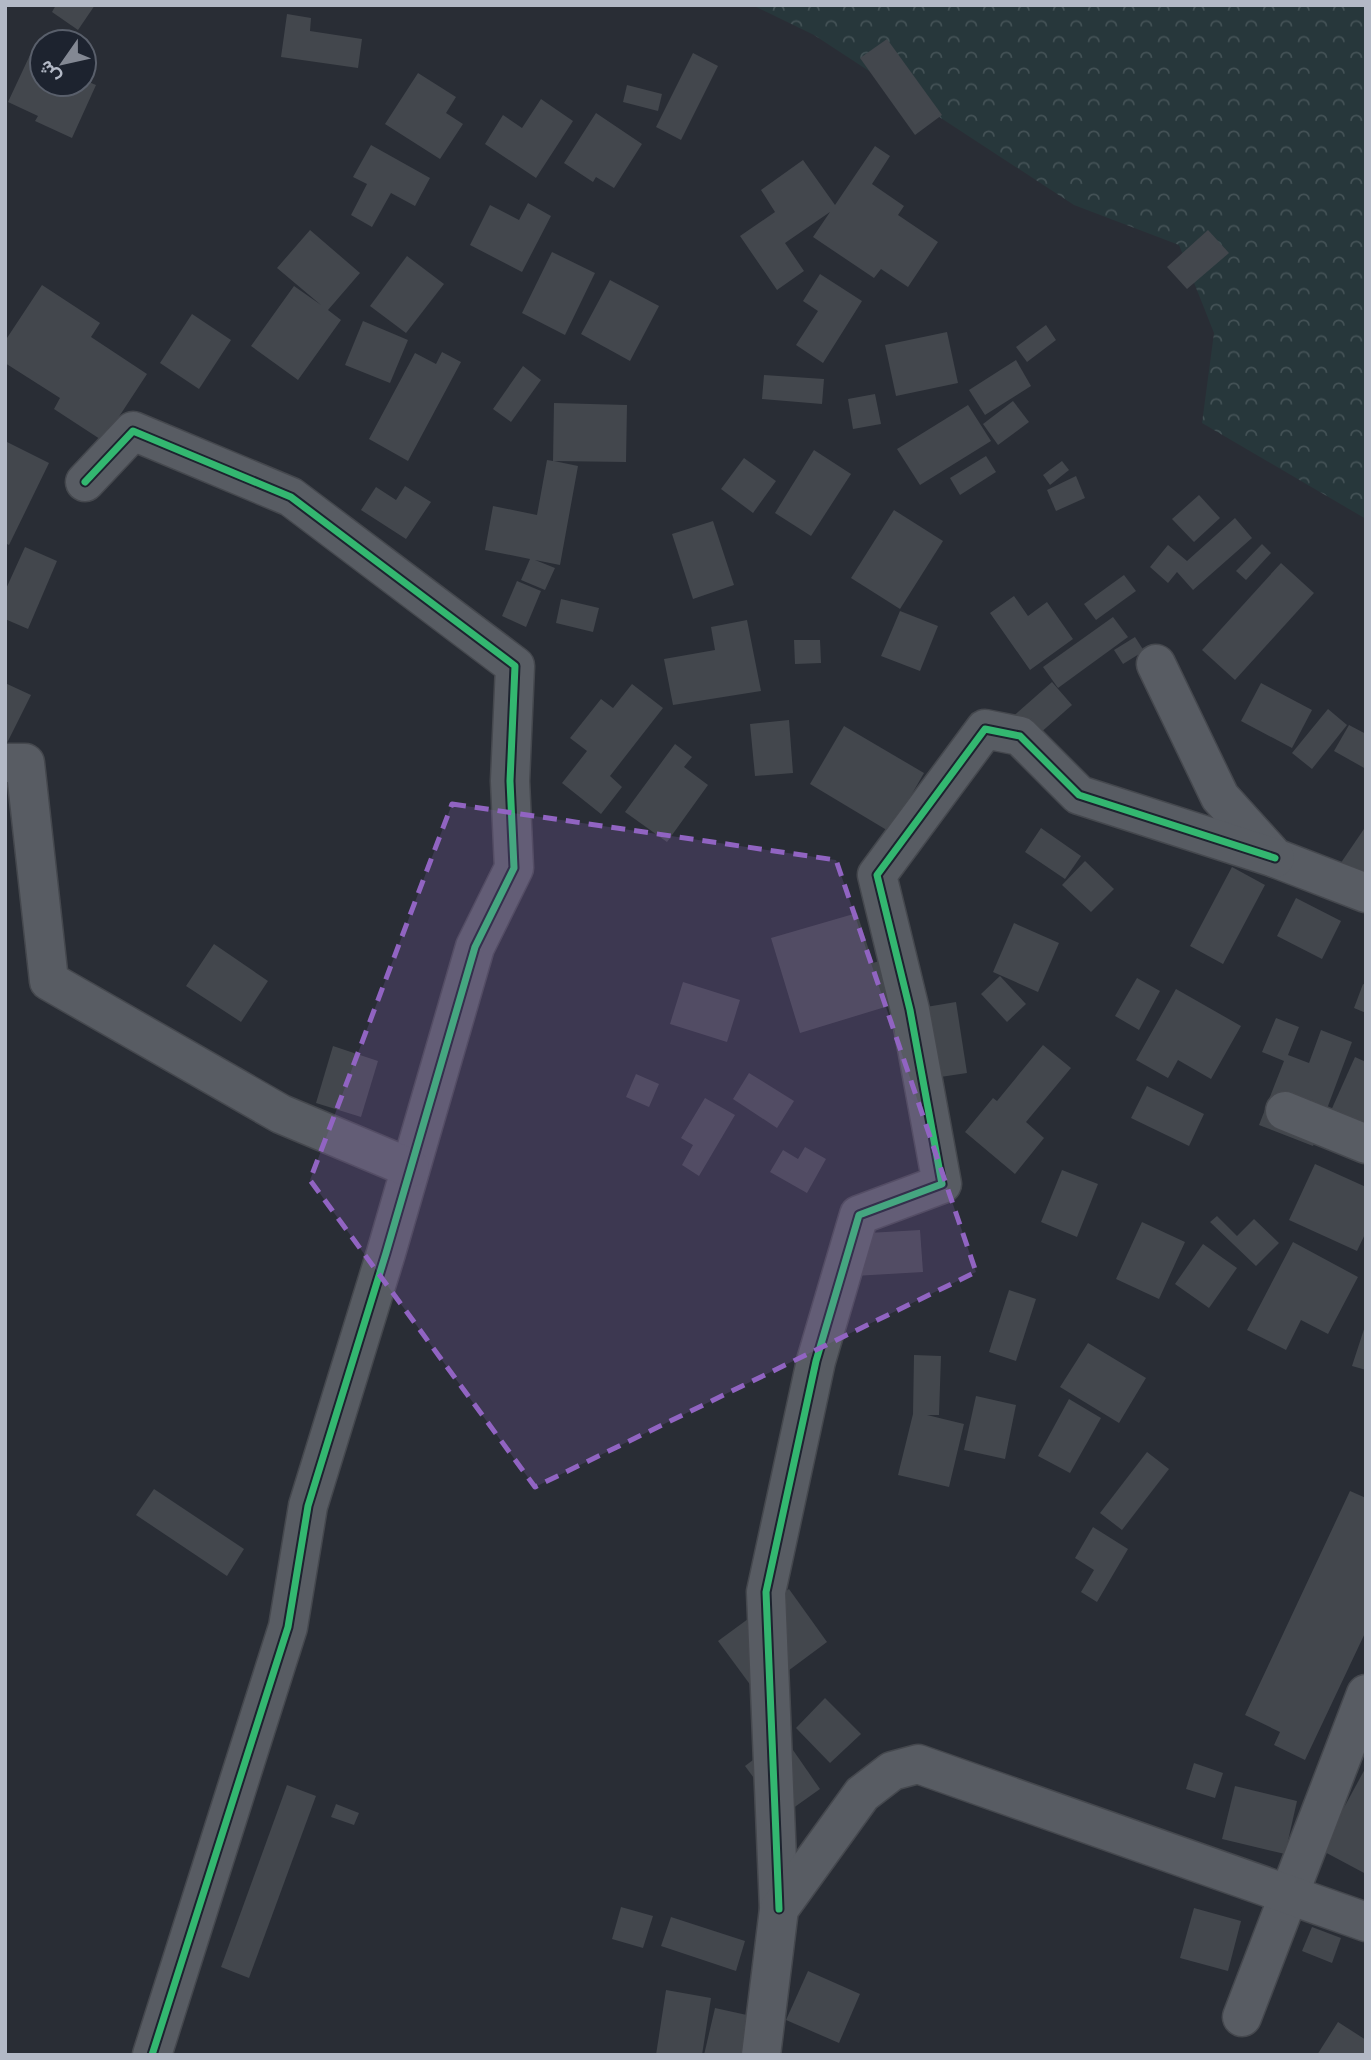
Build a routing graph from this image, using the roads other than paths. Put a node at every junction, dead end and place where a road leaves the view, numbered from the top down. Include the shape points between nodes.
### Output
1 (85, 482) dead end
2 (1156, 664) dead end
3 (5, 763) edge
4 (1275, 858) junction
5 (1366, 893) edge
6 (1285, 1111) dead end
7 (1366, 1144) edge
8 (411, 1168) junction
9 (1366, 1695) edge
10 (1289, 1894) junction
11 (779, 1909) junction
12 (1366, 1922) edge
13 (1242, 2017) dead end
14 (152, 2055) edge
15 (761, 2055) edge

1 - 8 street via 133,431 291,497 516,666 510,781 514,868 475,947
2 - 4 street via 1220,797
3 - 8 street via 25,763 49,981 281,1114
4 - 5 street
4 - 11 street via 1079,795 1020,736 985,729 877,875 910,1010 942,1184 859,1215 816,1361 766,1592
6 - 7 street
8 - 14 street via 309,1506 288,1627
9 - 10 street
10 - 11 street via 918,1764 892,1771 862,1794
10 - 12 street
10 - 13 street
11 - 15 street

